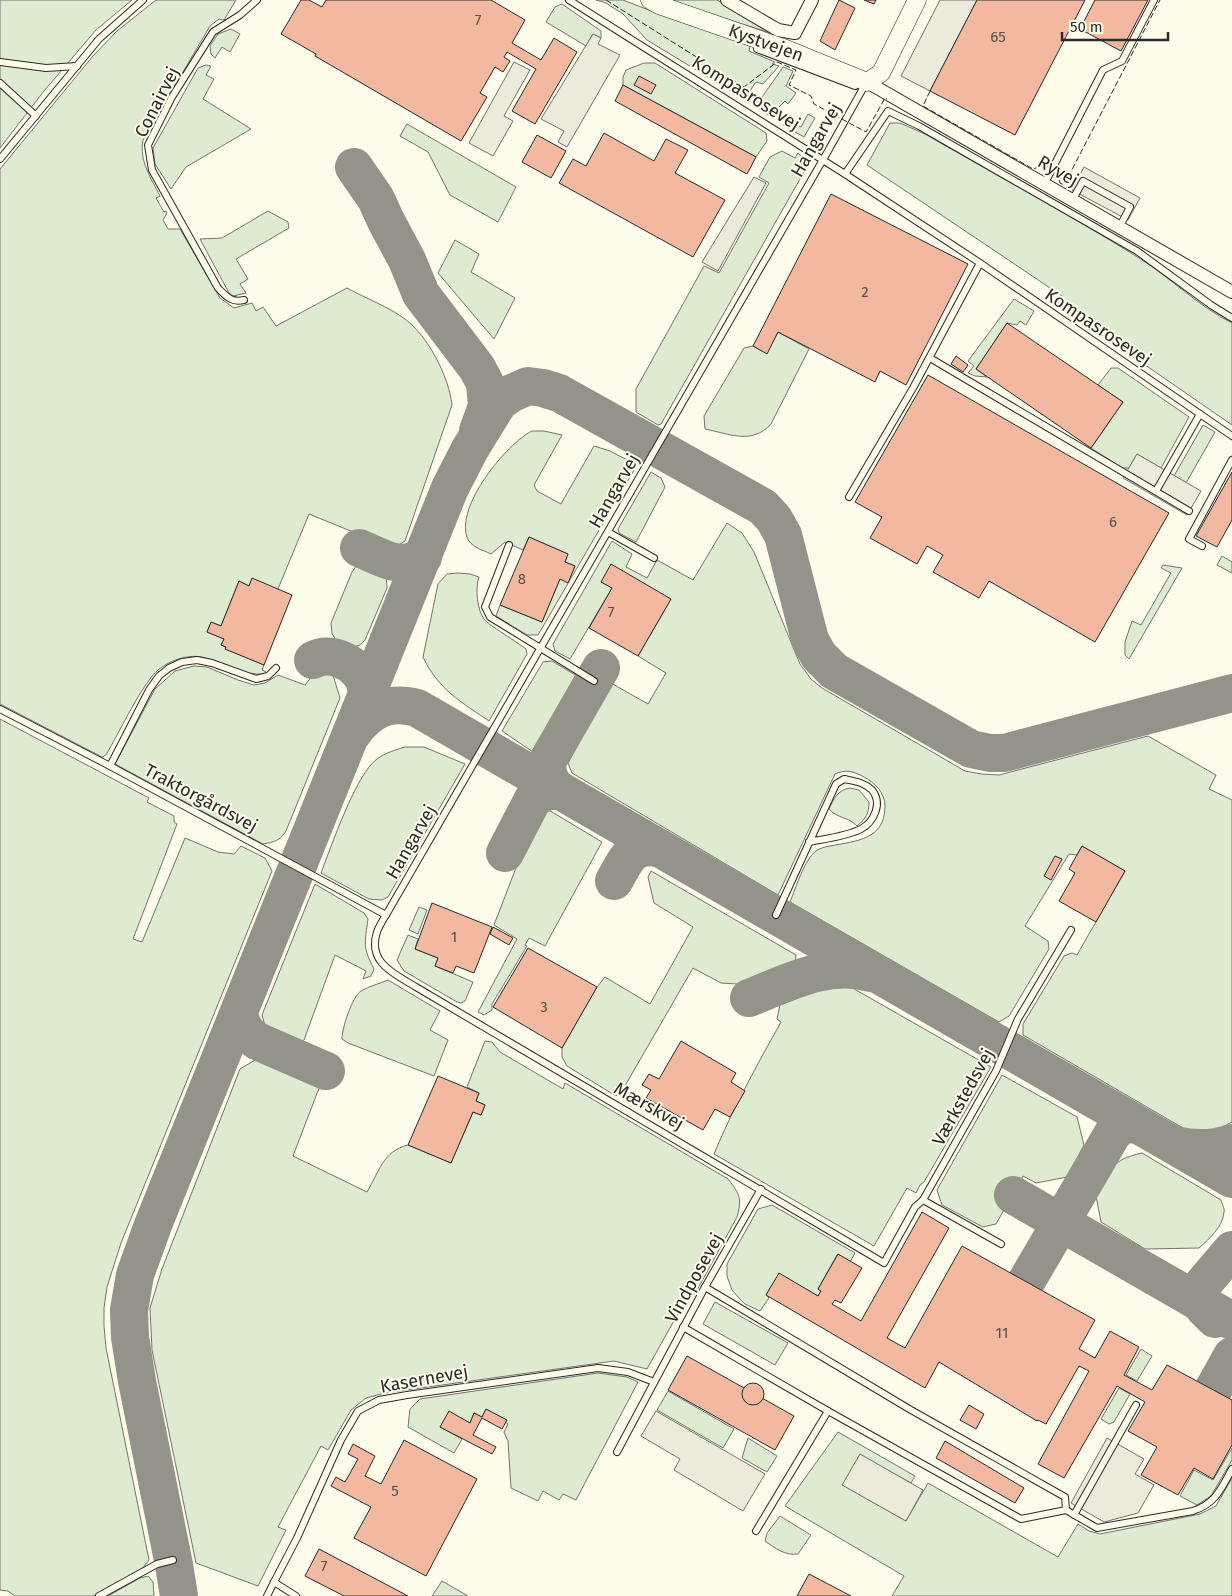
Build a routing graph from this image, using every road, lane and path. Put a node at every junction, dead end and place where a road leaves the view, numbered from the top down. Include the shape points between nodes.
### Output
1 (143, 0) edge
2 (257, 0) edge
3 (570, 0) edge
4 (650, 0) edge
5 (727, 0) edge
6 (812, 0) edge
7 (917, 0) edge
8 (1154, 0) edge
9 (0, 62) edge
10 (76, 66) junction
11 (870, 81) junction
12 (0, 83) edge
13 (36, 116) junction
14 (0, 159) edge
15 (822, 160) junction
16 (845, 174) junction
17 (1044, 183) junction
18 (1073, 199) junction
19 (1120, 226) junction
20 (980, 264) junction
21 (1232, 292) edge
22 (244, 300) dead end
23 (1232, 318) edge
24 (930, 358) junction
25 (1200, 414) junction
26 (1232, 436) edge
27 (1232, 460) edge
28 (1156, 491) junction
29 (849, 497) dead end
30 (1189, 511) dead end
31 (608, 532) junction
32 (509, 545) dead end
33 (1202, 546) dead end
34 (654, 558) dead end
35 (540, 649) junction
36 (276, 668) dead end
37 (594, 681) dead end
38 (0, 709) edge
39 (110, 766) junction
40 (809, 842) junction
41 (386, 915) junction
42 (776, 915) dead end
43 (1071, 930) dead end
44 (761, 1189) junction
45 (923, 1200) junction
46 (1001, 1244) dead end
47 (705, 1287) junction
48 (683, 1327) junction
49 (654, 1382) junction
50 (1136, 1405) dead end
51 (828, 1411) junction
52 (617, 1452) dead end
53 (1232, 1469) edge
54 (1066, 1510) junction
55 (1074, 1515) junction
56 (756, 1531) dead end
57 (173, 1560) dead end
58 (274, 1582) junction
59 (99, 1596) edge
60 (267, 1596) edge
61 (296, 1596) edge

1 - 10 lane via 99,39
2 - 22 lane, Conairvej via 213,32 172,97 148,145 152,170 218,288 229,300
3 - 15 lane, Kompasrosevej
4 - 11 street, Kystvejen
5 - 6 street via 778,30 794,33
7 - 11 street
8 - 17 lane via 1122,61 1103,70
9 - 10 lane via 46,68
10 - 13 lane
11 - 15 lane, Hangarvej
11 - 17 street, Ryvej
12 - 13 lane
13 - 14 lane
15 - 16 lane, Kompasrosevej
15 - 31 lane, Hangarvej
16 - 20 lane, Kompasrosevej
16 - 23 lane via 888,111 1137,251
17 - 18 street, Ryvej
18 - 19 street, Ryvej
18 - 19 lane via 1083,181 1130,207
19 - 21 street, Ryvej
20 - 24 lane
20 - 25 lane, Kompasrosevej
24 - 28 lane
24 - 29 lane
25 - 26 lane, Kompasrosevej
25 - 28 lane
27 - 33 lane via 1189,539
28 - 30 lane
31 - 34 lane
31 - 35 lane, Hangarvej
32 - 35 lane via 485,607 490,617
35 - 37 lane
35 - 41 lane, Hangarvej
36 - 39 lane via 268,676 256,679 197,660 169,668 149,690
38 - 39 lane, Traktorgårdsvej
39 - 41 lane, Traktorgårdsvej
40 - 40 lane via 836,784 844,779 858,782 872,791 876,813 868,825 859,831
40 - 42 lane
41 - 44 lane, Mærskvej via 377,932 375,950 384,968
43 - 45 lane, Værkstedsvej via 1018,1019 996,1071
44 - 45 lane, Mærskvej via 884,1263 915,1207
44 - 47 lane, Vindposevej
45 - 46 lane
47 - 48 lane, Vindposevej
47 - 54 lane via 1065,1497
48 - 49 lane, Vindposevej
48 - 51 lane
49 - 52 lane, Vindposevej
49 - 58 lane, Kasernevej via 628,1372 598,1368 407,1395 379,1400 358,1410
50 - 55 lane
51 - 54 lane via 1021,1519
51 - 56 lane
53 - 55 lane via 1216,1497 1205,1507 1193,1511 1097,1528
54 - 55 lane
57 - 59 lane via 157,1564
58 - 60 lane, Kasernevej
58 - 61 lane

